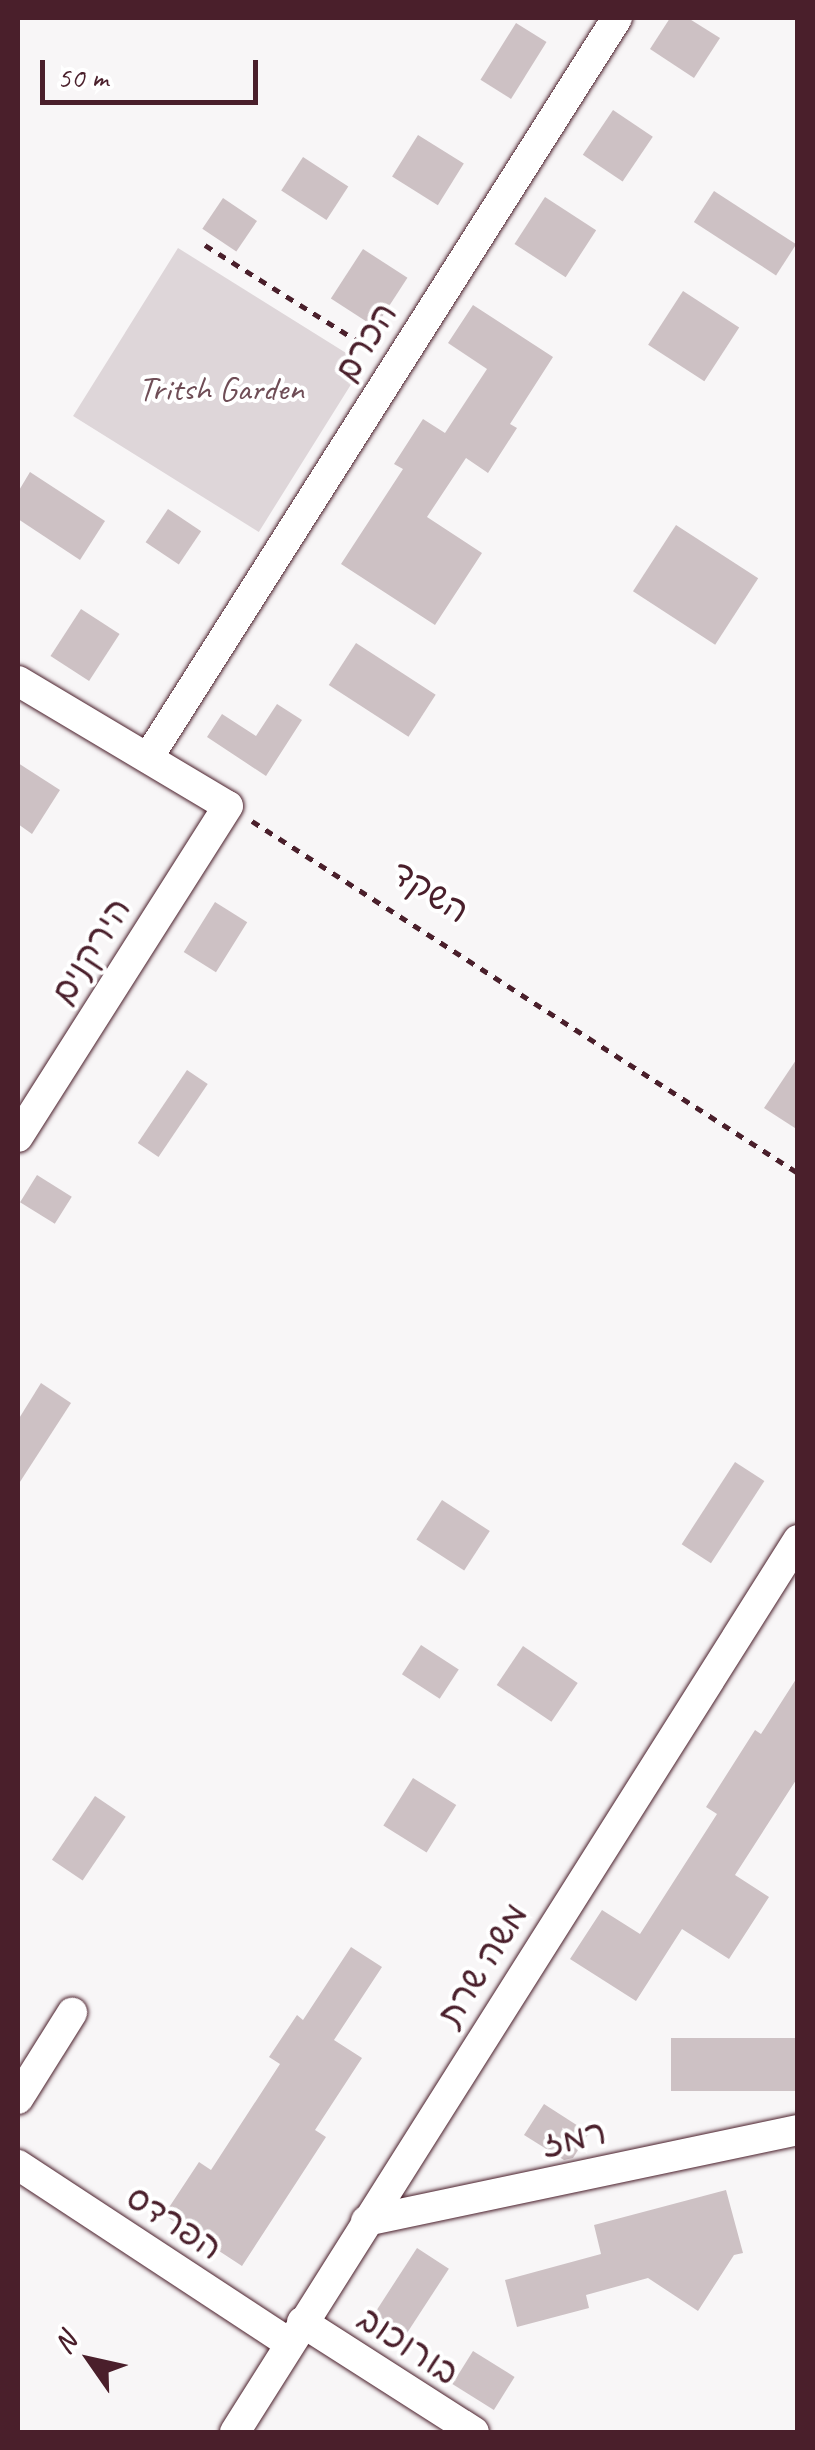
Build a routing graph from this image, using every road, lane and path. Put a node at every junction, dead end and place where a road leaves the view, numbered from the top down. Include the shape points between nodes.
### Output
1 (617, 18) edge
2 (205, 245) dead end
3 (395, 365) junction
4 (18, 680) edge
5 (148, 758) junction
6 (228, 806) junction
7 (18, 1137) edge
8 (798, 1174) edge
9 (798, 1540) edge
10 (72, 2013) dead end
11 (18, 2099) edge
12 (798, 2130) edge
13 (18, 2166) edge
14 (366, 2221) junction
15 (295, 2332) junction
16 (235, 2432) edge
17 (474, 2432) edge

1 - 3 street, הכרם
2 - 3 path
3 - 5 street, הכרם
4 - 5 street
5 - 6 street
6 - 7 street, הירקנים
6 - 8 path, השקד
9 - 14 street, משה שרת
10 - 11 street
12 - 14 street, רמז
13 - 15 street, הפרדס
14 - 15 street, משה שרת
15 - 16 street, משה שרת
15 - 17 street, בורוכוב

